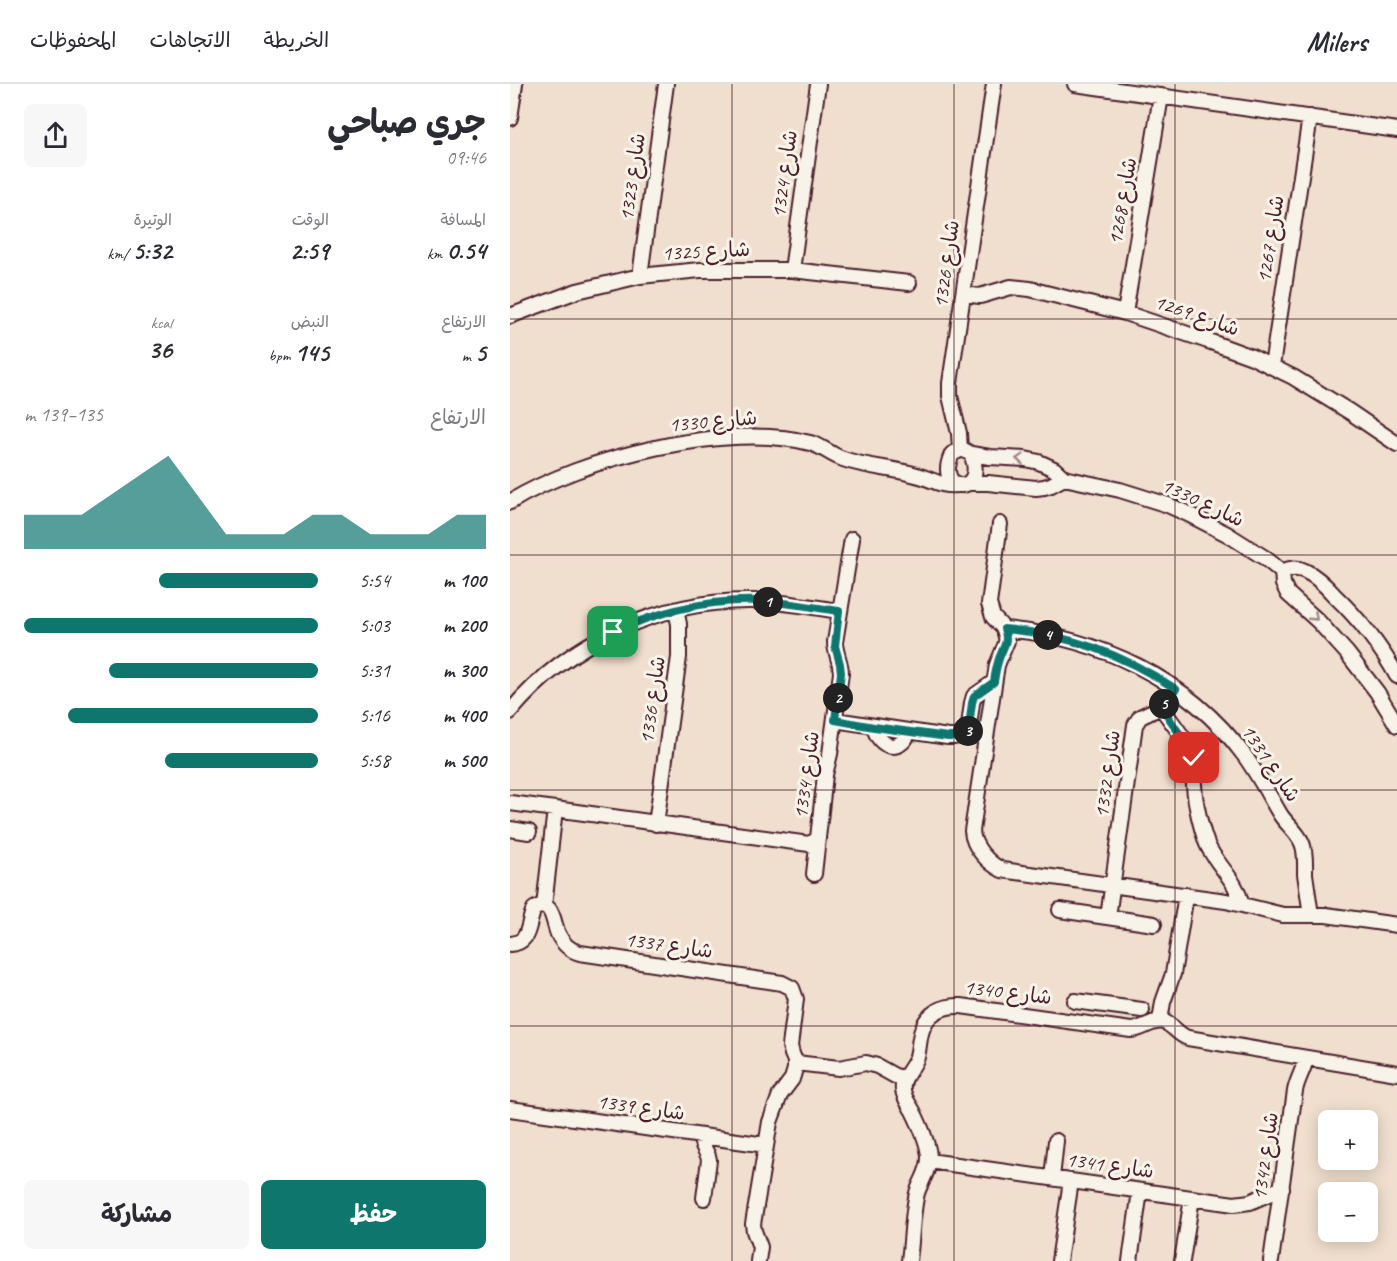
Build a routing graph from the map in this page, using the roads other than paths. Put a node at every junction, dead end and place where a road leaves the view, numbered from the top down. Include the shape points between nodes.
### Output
1 (515, 84) edge
2 (666, 84) edge
3 (818, 84) edge
4 (994, 84) edge
5 (1076, 84) edge
6 (1161, 96) junction
7 (1310, 117) junction
8 (510, 118) edge
9 (1397, 129) edge
10 (792, 270) junction
11 (640, 276) junction
12 (909, 283) dead end
13 (963, 294) junction
14 (1125, 313) junction
15 (510, 316) edge
16 (1272, 366) junction
17 (1397, 444) edge
18 (965, 452) junction
19 (948, 466) junction
20 (924, 477) junction
21 (1064, 478) junction
22 (963, 484) junction
23 (510, 502) edge
24 (1000, 524) dead end
25 (852, 539) dead end
26 (1282, 572) junction
27 (676, 610) junction
28 (839, 611) junction
29 (1004, 629) junction
30 (1397, 676) edge
31 (994, 682) junction
32 (1176, 689) junction
33 (1161, 706) junction
34 (510, 712) edge
35 (835, 720) junction
36 (1397, 725) edge
37 (987, 732) junction
38 (968, 734) junction
39 (510, 803) edge
40 (555, 809) junction
41 (656, 824) junction
42 (510, 829) edge
43 (529, 832) dead end
44 (818, 839) junction
45 (814, 874) dead end
46 (1113, 885) junction
47 (1186, 895) junction
48 (1241, 904) junction
49 (544, 906) junction
50 (1060, 910) dead end
51 (1311, 915) junction
52 (1108, 917) junction
53 (1154, 924) dead end
54 (1397, 925) edge
55 (510, 944) edge
56 (1075, 1000) dead end
57 (1111, 1005) junction
58 (1143, 1010) dead end
59 (1160, 1021) junction
60 (1108, 1027) junction
61 (1306, 1058) junction
62 (796, 1064) junction
63 (1397, 1073) edge
64 (904, 1078) junction
65 (510, 1109) edge
66 (701, 1137) junction
67 (1056, 1141) dead end
68 (766, 1145) junction
69 (929, 1161) junction
70 (1052, 1178) junction
71 (1071, 1181) junction
72 (1281, 1188) junction
73 (1140, 1191) junction
74 (704, 1198) dead end
75 (1191, 1198) junction
76 (758, 1261) edge
77 (909, 1261) edge
78 (1059, 1261) edge
79 (1130, 1261) edge
80 (1182, 1261) edge
81 (1271, 1261) edge

1 - 8 street
2 - 11 street, شارع 1323
3 - 10 street, شارع 1324
4 - 13 street, شارع 1326
5 - 6 street
6 - 7 street
6 - 14 street, شارع 1268
7 - 9 street
7 - 16 street, شارع 1267
10 - 11 street, شارع 1325 via 700,270
10 - 12 street, شارع 1325
11 - 15 street, شارع 1325 via 577,291
13 - 14 street, شارع 1269 via 980,296 1005,288 1024,288
13 - 18 street, شارع 1326 via 949,388
14 - 16 street, شارع 1269
16 - 17 street, شارع 1269
18 - 19 street via 952,454
21 -> 18 street, شارع 1330 via 1039,462
18 - 22 street, شارع 1326 via 974,460 974,471
19 - 20 street
19 - 22 street via 955,484
20 - 22 street, شارع 1330 via 937,483
20 - 23 street, شارع 1330 via 842,459 804,441 736,437 686,442 607,460 549,481
21 - 22 street, شارع 1330 via 1044,488
21 - 26 street, شارع 1330 via 1120,490 1188,514 1237,540
24 - 29 street via 989,604 993,617
25 - 28 street, شارع 1334
26 - 30 street, شارع 1330 via 1292,568 1303,570 1325,586 1364,627
26 -> 36 street via 1288,594 1347,653
27 - 28 street via 753,601
27 - 34 street via 632,624 578,651 541,680
27 - 41 street, شارع 1336 via 679,657
28 - 35 street, شارع 1334 via 835,646 841,673
29 - 31 street via 1006,645
29 - 32 street, شارع 1331 via 1046,634 1092,646 1138,666
31 - 37 street
31 - 38 street via 974,696
32 - 33 street, شارع 1332
32 - 51 street, شارع 1331 via 1230,738 1299,837 1305,853
33 - 46 street, شارع 1332 via 1140,717 1135,725
33 - 48 street via 1191,751 1195,795 1206,842 1238,891
35 - 38 street via 948,737
35 - 44 street, شارع 1334
37 - 38 street
37 - 46 street via 972,831 983,854 1002,870
39 - 40 street
40 - 41 street, شارع 1334
40 - 49 street
41 - 44 street, شارع 1334 via 809,844
42 - 43 street
44 - 45 street, شارع 1334
46 - 47 street
46 - 52 street, شارع 1332
47 - 48 street
47 - 59 street via 1173,974
48 - 51 street via 1273,913
49 - 55 street via 534,909 522,940
49 - 62 street, شارع 1337 via 550,910 557,933 575,951 789,986 796,999 790,1046
50 - 52 street
51 - 54 street
52 - 53 street
56 - 57 street
57 - 58 street
57 - 60 street
59 - 60 street, شارع 1340 via 1135,1030
59 - 61 street via 1188,1038
60 - 64 street, شارع 1340 via 949,1006 938,1010 925,1023 916,1058
61 - 63 street
61 - 72 street, شارع 1342 via 1295,1091
62 - 64 street via 839,1068 872,1064
62 - 68 street via 773,1112
64 - 69 street via 903,1094 922,1132
65 - 66 street, شارع 1339
66 - 68 street, شارع 1339
66 - 74 street via 710,1160
67 - 70 street
68 - 76 street via 753,1224 760,1247
69 - 70 street, شارع 1341
69 - 77 street via 916,1200
70 - 71 street, شارع 1341
71 - 73 street, شارع 1341
71 - 78 street
72 - 75 street, شارع 1341 via 1240,1204
72 - 81 street, شارع 1342
73 - 75 street, شارع 1341
73 - 79 street
75 - 80 street

